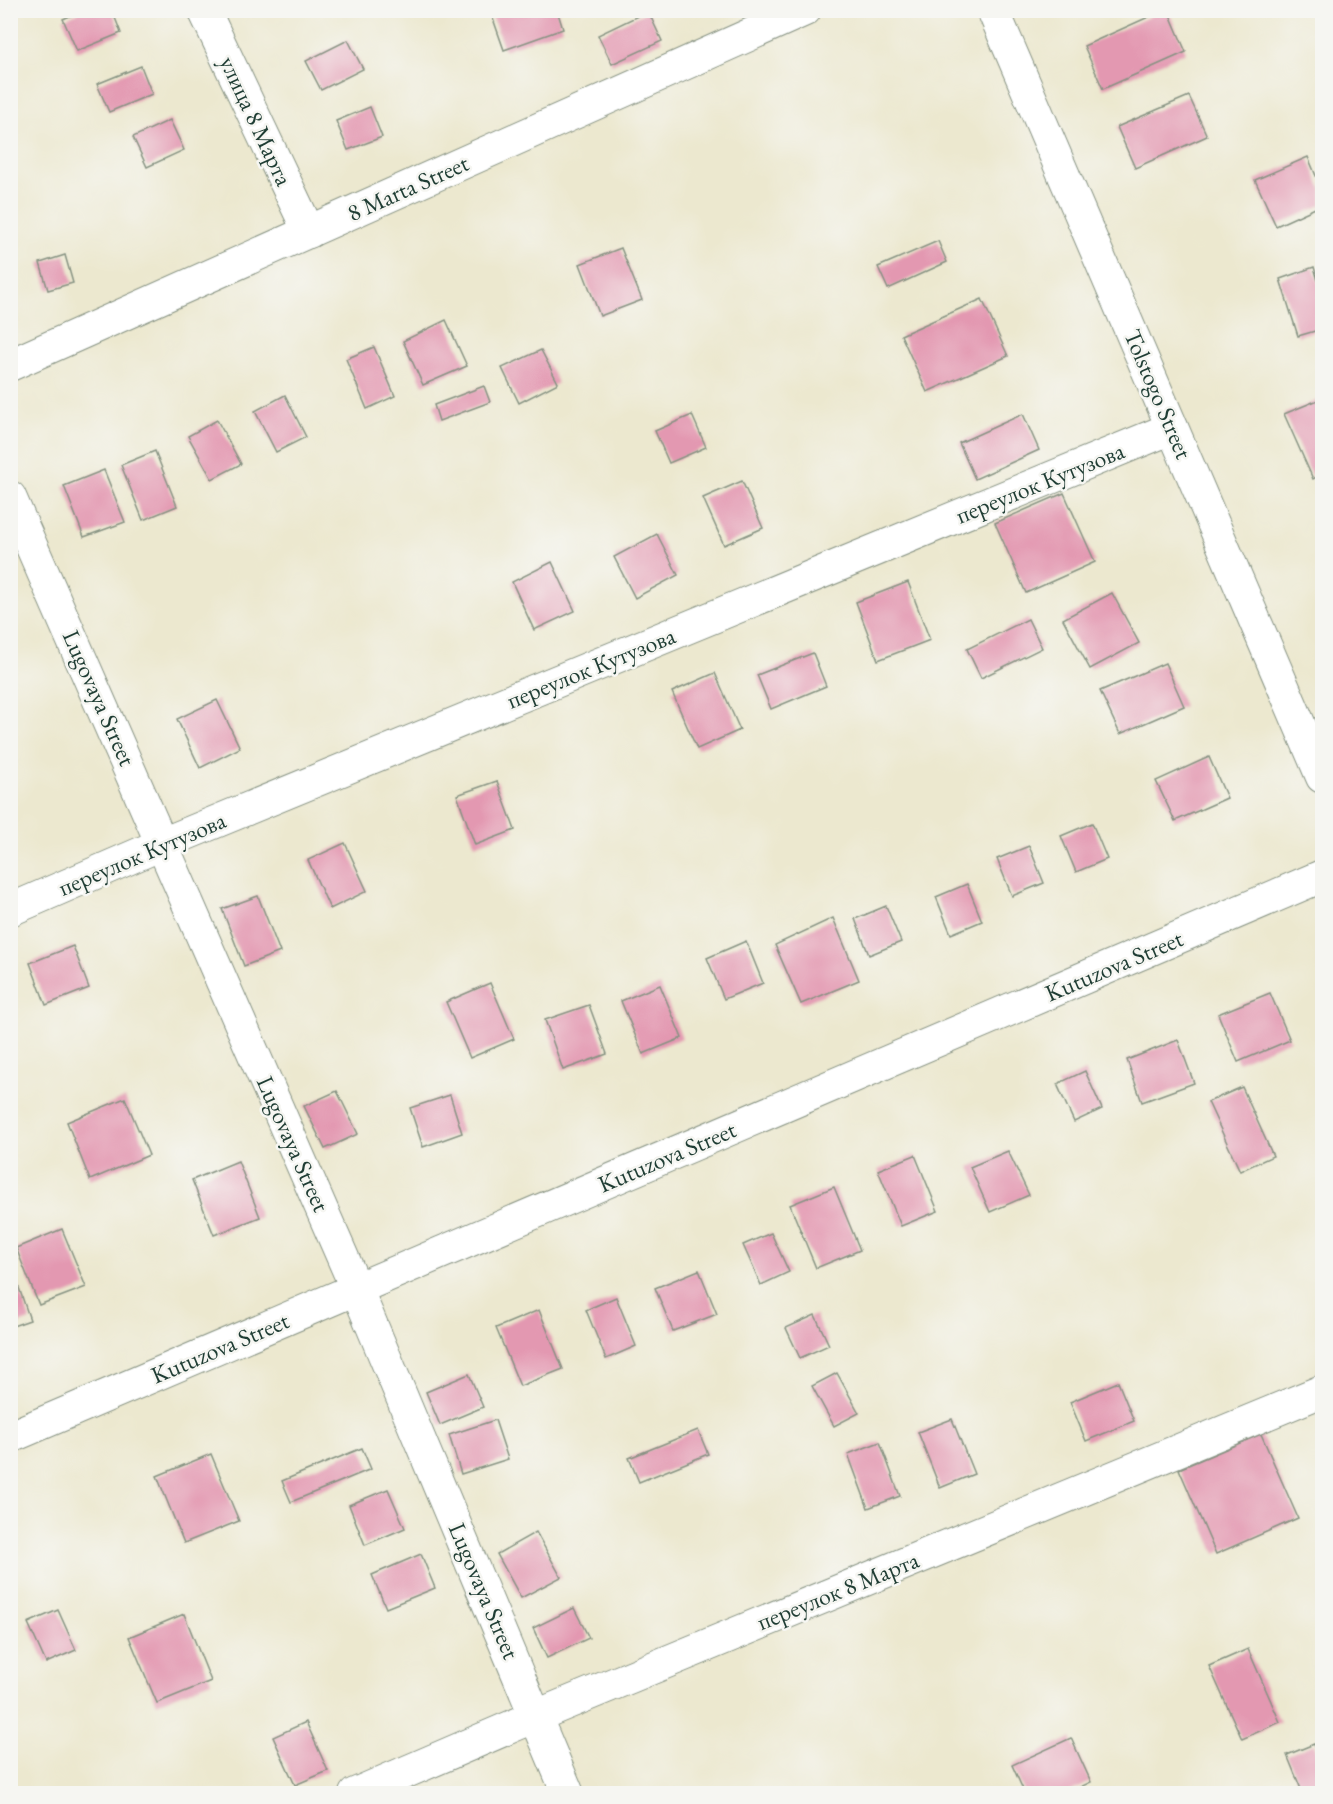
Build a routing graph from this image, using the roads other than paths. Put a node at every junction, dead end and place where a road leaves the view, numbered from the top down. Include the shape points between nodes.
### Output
1 (204, 10) edge
2 (805, 10) edge
3 (993, 10) edge
4 (309, 232) junction
5 (10, 364) edge
6 (1172, 428) junction
7 (10, 497) edge
8 (1323, 777) edge
9 (162, 844) junction
10 (1323, 876) edge
11 (10, 910) edge
12 (357, 1290) junction
13 (1323, 1392) edge
14 (10, 1437) edge
15 (536, 1716) junction
16 (355, 1794) edge
17 (568, 1794) edge

1 - 4 street, улица 8 Марта
2 - 4 street, 8 Marta Street
3 - 6 street, Tolstogo Street
4 - 5 street, 8 Marta Street
6 - 8 street, Tolstogo Street
6 - 9 street, переулок Кутузова
7 - 9 street, Lugovaya Street
9 - 11 street, переулок Кутузова
9 - 12 street, Lugovaya Street
10 - 12 street, Kutuzova Street
12 - 14 street, Kutuzova Street
12 - 15 street, Lugovaya Street
13 - 15 street, переулок 8 Марта
15 - 16 street, переулок 8 Марта
15 - 17 street, Lugovaya Street

